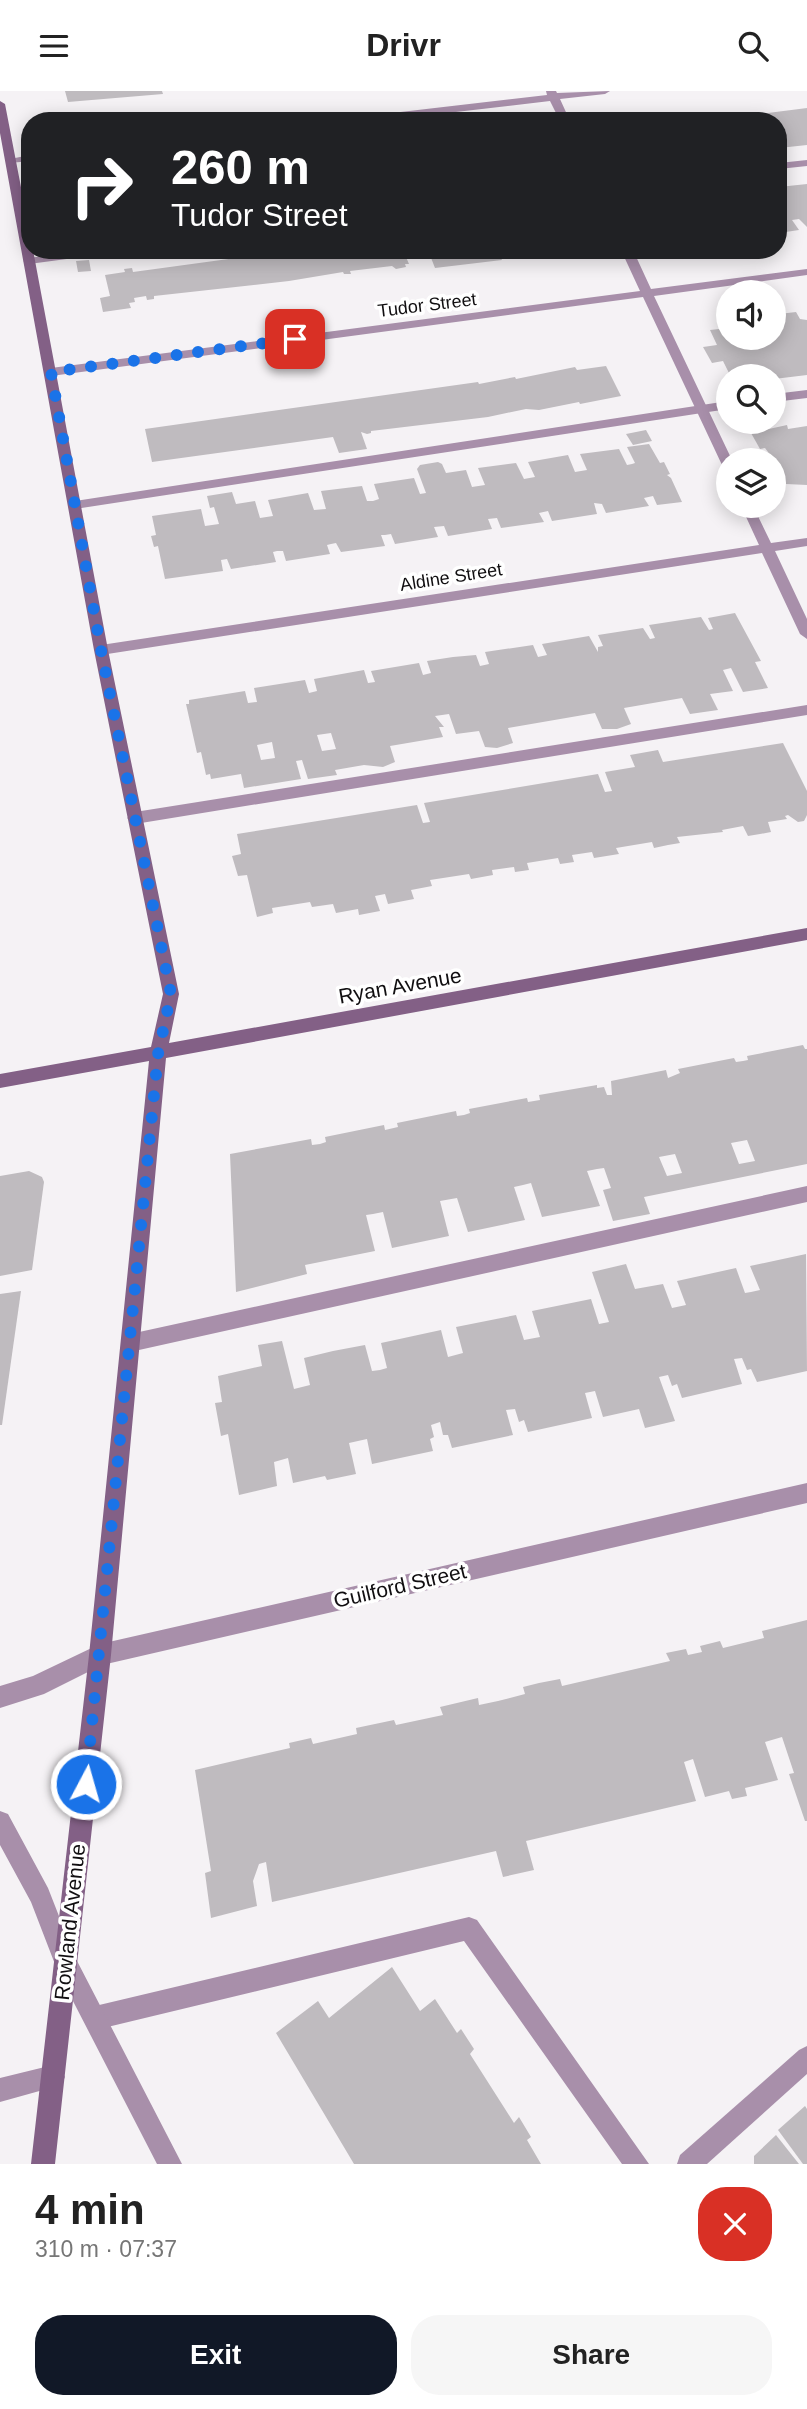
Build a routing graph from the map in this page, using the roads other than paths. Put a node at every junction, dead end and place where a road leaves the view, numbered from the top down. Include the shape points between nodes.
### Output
1 (605, 91) edge
2 (552, 94) edge
3 (0, 104) edge
4 (417, 112) edge
5 (561, 112) edge
6 (21, 159) edge
7 (10, 160) junction
8 (807, 163) edge
9 (787, 165) edge
10 (21, 218) edge
11 (44, 259) edge
12 (631, 259) edge
13 (29, 261) joint
14 (807, 272) edge
15 (648, 293) junction
16 (51, 372) junction
17 (807, 394) edge
18 (786, 397) edge
19 (716, 406) edge
20 (702, 408) junction
21 (720, 448) edge
22 (75, 505) junction
23 (753, 518) edge
24 (807, 542) edge
25 (767, 548) junction
26 (807, 634) edge
27 (101, 650) junction
28 (807, 710) edge
29 (135, 818) junction
30 (807, 934) edge
31 (158, 1054) junction
32 (0, 1081) edge
33 (807, 1194) edge
34 (130, 1343) junction
35 (807, 1493) edge
36 (100, 1655) junction
37 (0, 1697) edge
38 (0, 1822) edge
39 (65, 1964) junction
40 (95, 2018) junction
41 (807, 2057) edge
42 (53, 2077) junction
43 (0, 2091) edge
44 (43, 2164) edge
45 (170, 2164) edge
46 (637, 2164) edge
47 (689, 2164) edge

1 - 2 street
2 - 4 street
2 - 5 street
3 - 7 street, Rowland Avenue
6 - 7 street
7 - 10 street, Rowland Avenue
8 - 9 street
11 - 13 street
12 - 15 street
13 - 16 street, Rowland Avenue
14 - 15 street, Tudor Street
15 - 16 street, Tudor Street
15 - 20 street
16 - 22 street, Rowland Avenue
17 - 18 street
19 - 20 street
20 - 21 street
20 - 22 street
22 - 27 street, Rowland Avenue
23 - 25 street
24 - 25 street, Aldine Street
25 - 26 street
25 - 27 street, Aldine Street
27 - 29 street, Rowland Avenue
28 - 29 street
29 - 31 street, Rowland Avenue via 171,994
30 - 31 street, Ryan Avenue
31 - 32 street, Ryan Avenue
31 - 34 street, Rowland Avenue
33 - 34 street
34 - 36 street, Rowland Avenue
35 - 36 street, Guilford Street
36 - 37 street, Guilford Street via 36,1686
36 - 39 street, Rowland Avenue
38 - 39 street via 40,1896
39 - 40 street
39 - 42 street, Rowland Avenue
40 - 45 street
40 - 46 street via 469,1929
41 - 47 street
42 - 43 street
42 - 44 street, Rowland Avenue

